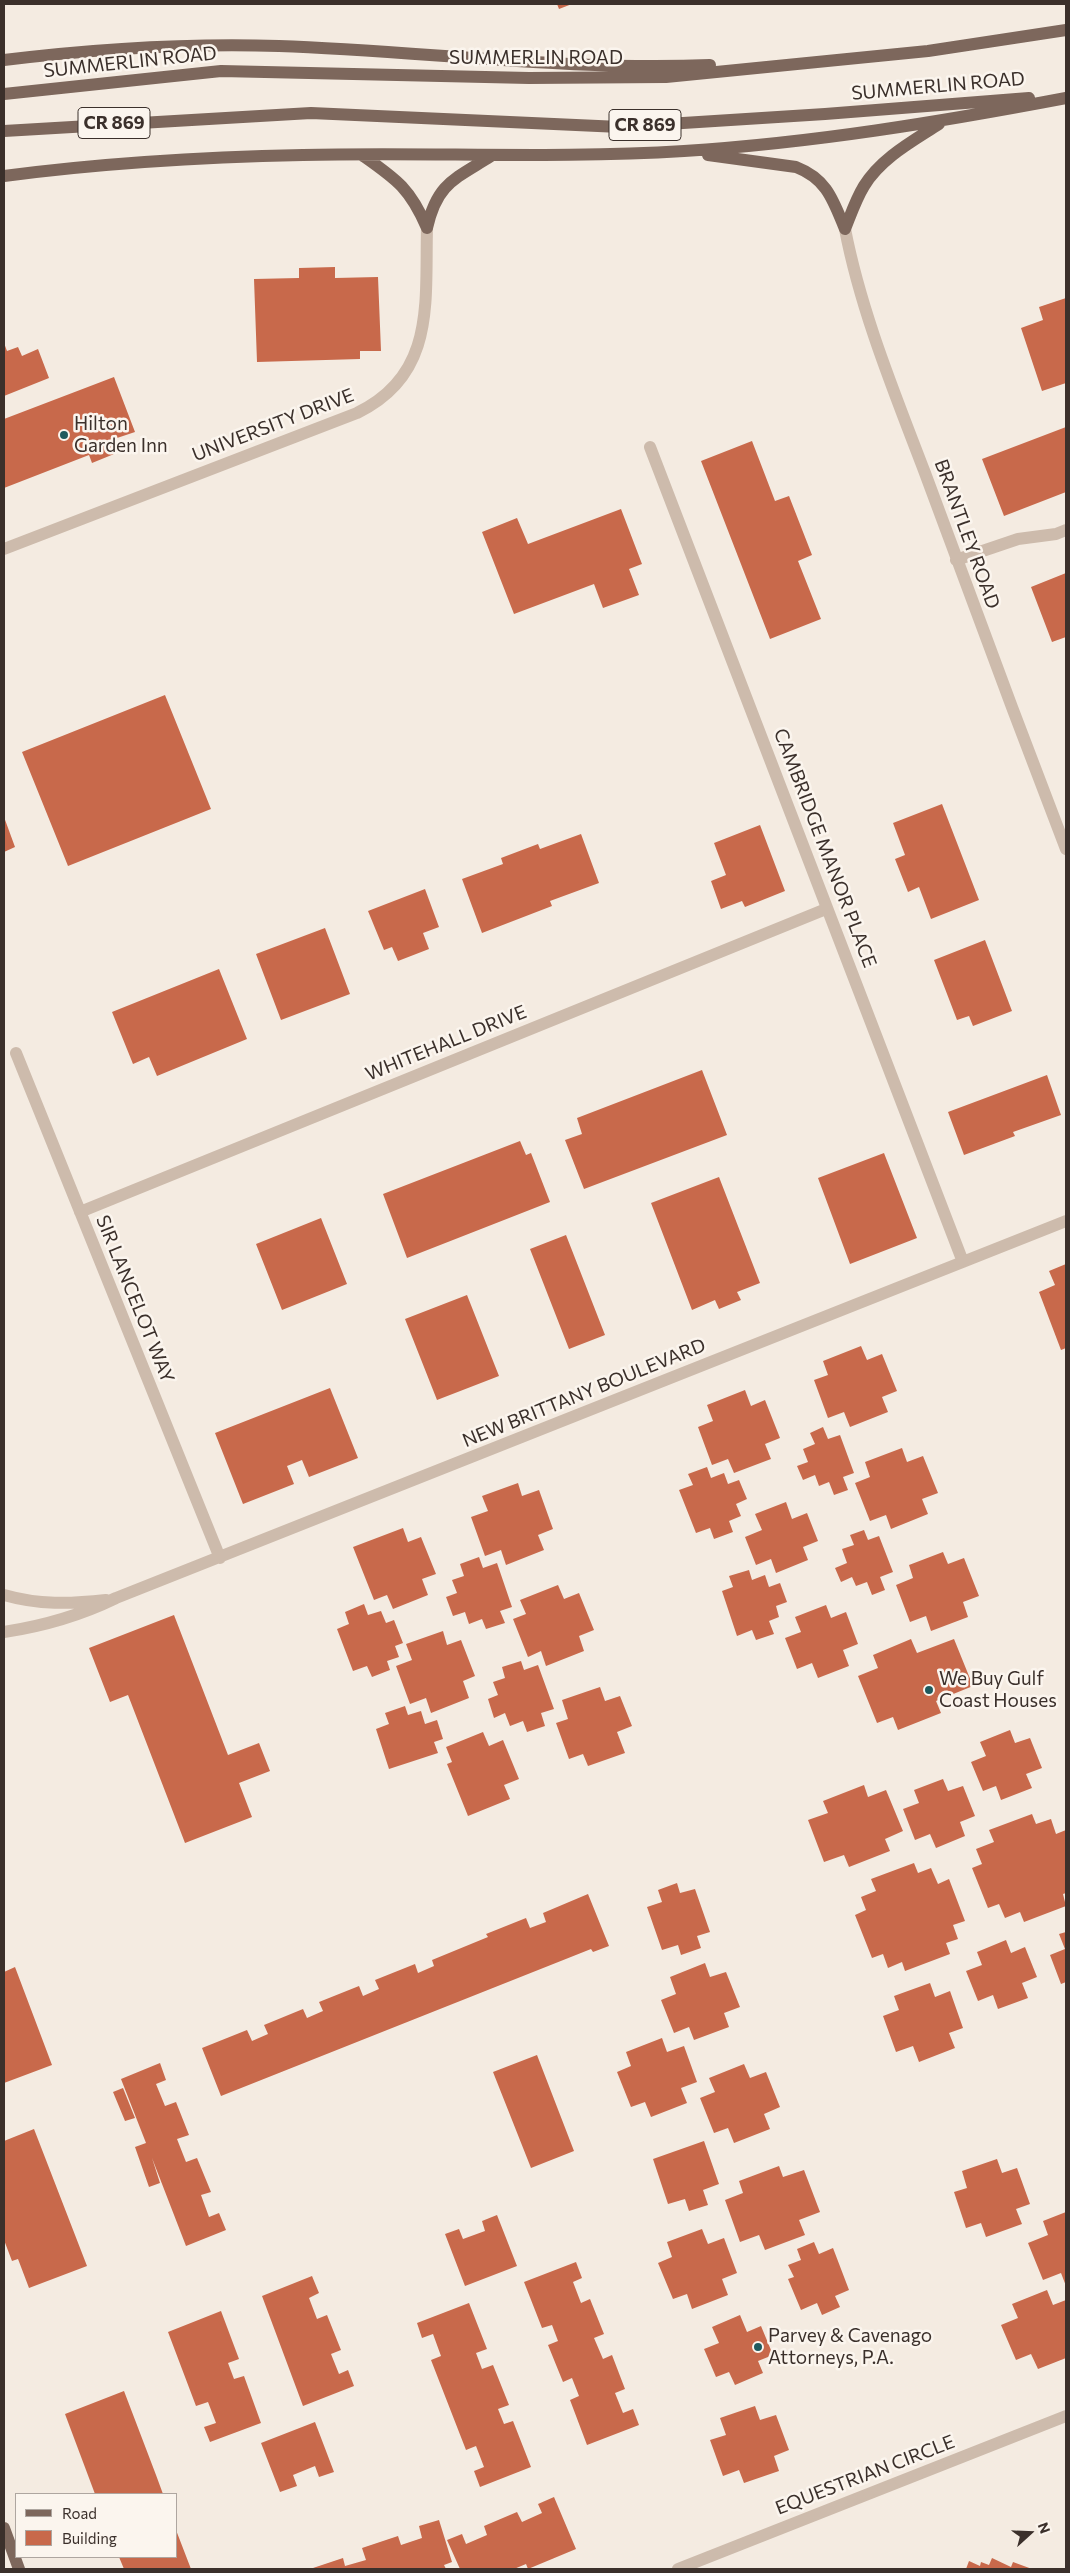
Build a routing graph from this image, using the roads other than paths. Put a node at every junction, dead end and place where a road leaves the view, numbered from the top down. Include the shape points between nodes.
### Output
1 (1066, 30) edge
2 (855, 58) junction
3 (4, 60) edge
4 (4, 94) edge
5 (1066, 96) edge
6 (944, 121) junction
7 (4, 131) edge
8 (683, 152) junction
9 (362, 155) junction
10 (491, 156) junction
11 (4, 176) edge
12 (427, 228) junction
13 (845, 229) junction
14 (650, 447) dead end
15 (1066, 530) edge
16 (4, 549) edge
17 (956, 560) junction
18 (1063, 832) edge
19 (1066, 849) edge
20 (826, 909) junction
21 (16, 1053) dead end
22 (80, 1212) junction
23 (1066, 1221) edge
24 (963, 1262) junction
25 (220, 1558) junction
26 (4, 1595) edge
27 (116, 1598) junction
28 (4, 1632) edge
29 (1066, 2416) edge
30 (4, 2528) edge
31 (15, 2556) edge
32 (678, 2569) edge

1 - 2 main road, SUMMERLIN ROAD / CR 869 via 928,51
2 - 3 main road via 698,66 585,65 278,46 82,50
2 - 4 main road, SUMMERLIN ROAD / CR 869 via 666,77 529,78 221,72
5 - 6 main road
5 - 7 main road, SUMMERLIN ROAD / CR 869 via 620,127 311,112
6 - 8 main road via 844,136
6 - 13 main road via 876,170 857,198
8 - 10 main road
8 - 13 main road via 796,167 809,172 831,195
9 - 10 main road
9 - 11 main road via 168,160
9 - 12 main road via 397,180 410,194
10 - 12 main road via 440,192 431,209
12 - 16 street, UNIVERSITY DRIVE via 422,336 415,359 377,404
13 - 17 street, BRANTLEY ROAD via 856,277 889,376
14 - 20 street, CAMBRIDGE MANOR PLACE via 783,789
15 - 17 street via 1018,539
17 - 18 street, BRANTLEY ROAD
18 - 19 street, BRANTLEY ROAD
20 - 22 street, WHITEHALL DRIVE
20 - 24 street, CAMBRIDGE MANOR PLACE
21 - 22 street, SIR LANCELOT WAY
22 - 25 street, SIR LANCELOT WAY
23 - 24 street, NEW BRITTANY BOULEVARD
24 - 25 street, NEW BRITTANY BOULEVARD
25 - 27 street, NEW BRITTANY BOULEVARD
26 - 27 street, NEW BRITTANY BOULEVARD via 30,1602 66,1604
27 - 28 street, NEW BRITTANY BOULEVARD via 84,1614 39,1627
29 - 32 street, EQUESTRIAN CIRCLE
30 - 31 main road

